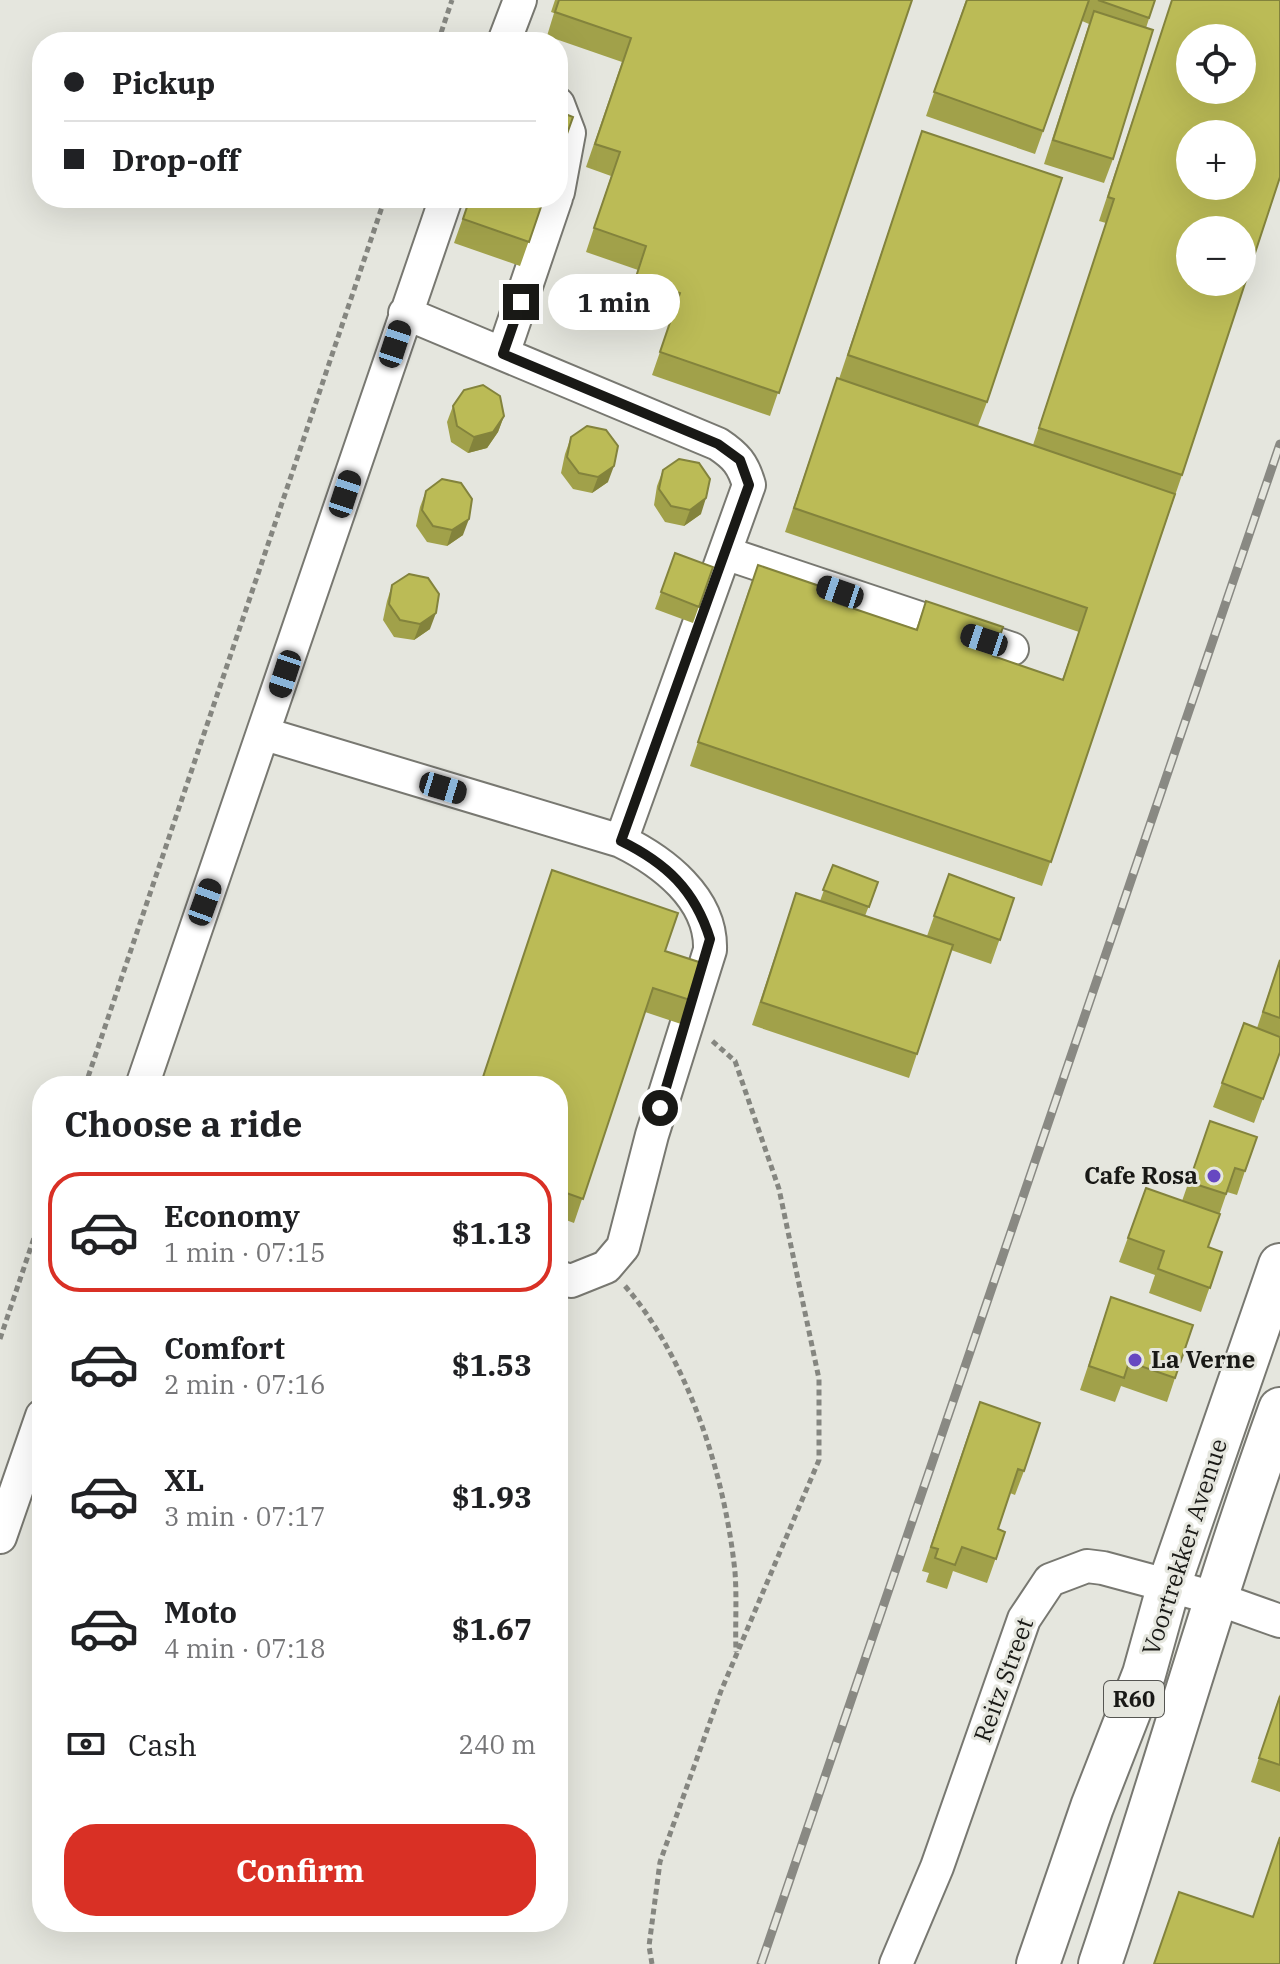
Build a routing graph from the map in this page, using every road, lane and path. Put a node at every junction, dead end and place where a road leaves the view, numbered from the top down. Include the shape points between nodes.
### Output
1 (452, 0) edge
2 (520, 0) edge
3 (441, 32) edge
4 (508, 32) edge
5 (382, 208) edge
6 (442, 208) edge
7 (553, 208) edge
8 (405, 313) junction
9 (503, 354) junction
10 (725, 553) junction
11 (1012, 649) dead end
12 (265, 734) junction
13 (621, 841) junction
14 (685, 1029) junction
15 (88, 1076) edge
16 (145, 1076) edge
17 (32, 1244) edge
18 (1280, 1265) edge
19 (606, 1267) junction
20 (568, 1280) edge
21 (0, 1339) edge
22 (1280, 1409) edge
23 (32, 1445) edge
24 (0, 1537) edge
25 (1168, 1588) junction
26 (1218, 1599) junction
27 (1280, 1621) edge
28 (736, 1657) junction
29 (1079, 1843) junction
30 (1133, 1865) junction
31 (652, 1964) edge
32 (896, 1964) edge
33 (1038, 1964) edge
34 (1100, 1964) edge

1 - 3 path
2 - 4 street
5 - 15 path
6 - 8 street
7 - 9 street
8 - 9 street
8 - 12 street
9 - 10 street via 718,444 740,460 749,485
10 - 11 street
10 - 13 street
12 - 13 street
12 - 16 street
13 - 14 street via 680,879 705,924 710,950
14 - 19 street via 623,1247
14 - 28 path via 717,1043 735,1061 779,1189 819,1379 819,1460
17 - 21 path
18 - 25 main road, Voortrekker Avenue / R60
19 - 20 street
19 - 28 path via 653,1321 683,1377 715,1469 735,1572
22 - 26 main road, Voortrekker Avenue / R60 via 1233,1539
23 - 24 street
25 - 26 street, Reitz Street
25 - 29 main road, Voortrekker Avenue / R60 via 1144,1674
25 - 32 street, Reitz Street via 1087,1566 1050,1580 1024,1619 937,1867
26 - 27 street, Reitz Street
26 - 30 main road, Voortrekker Avenue / R60
28 - 31 path via 660,1862 649,1946
29 - 30 main road
29 - 33 main road, Voortrekker Avenue / R60
30 - 34 main road, Voortrekker Avenue / R60

